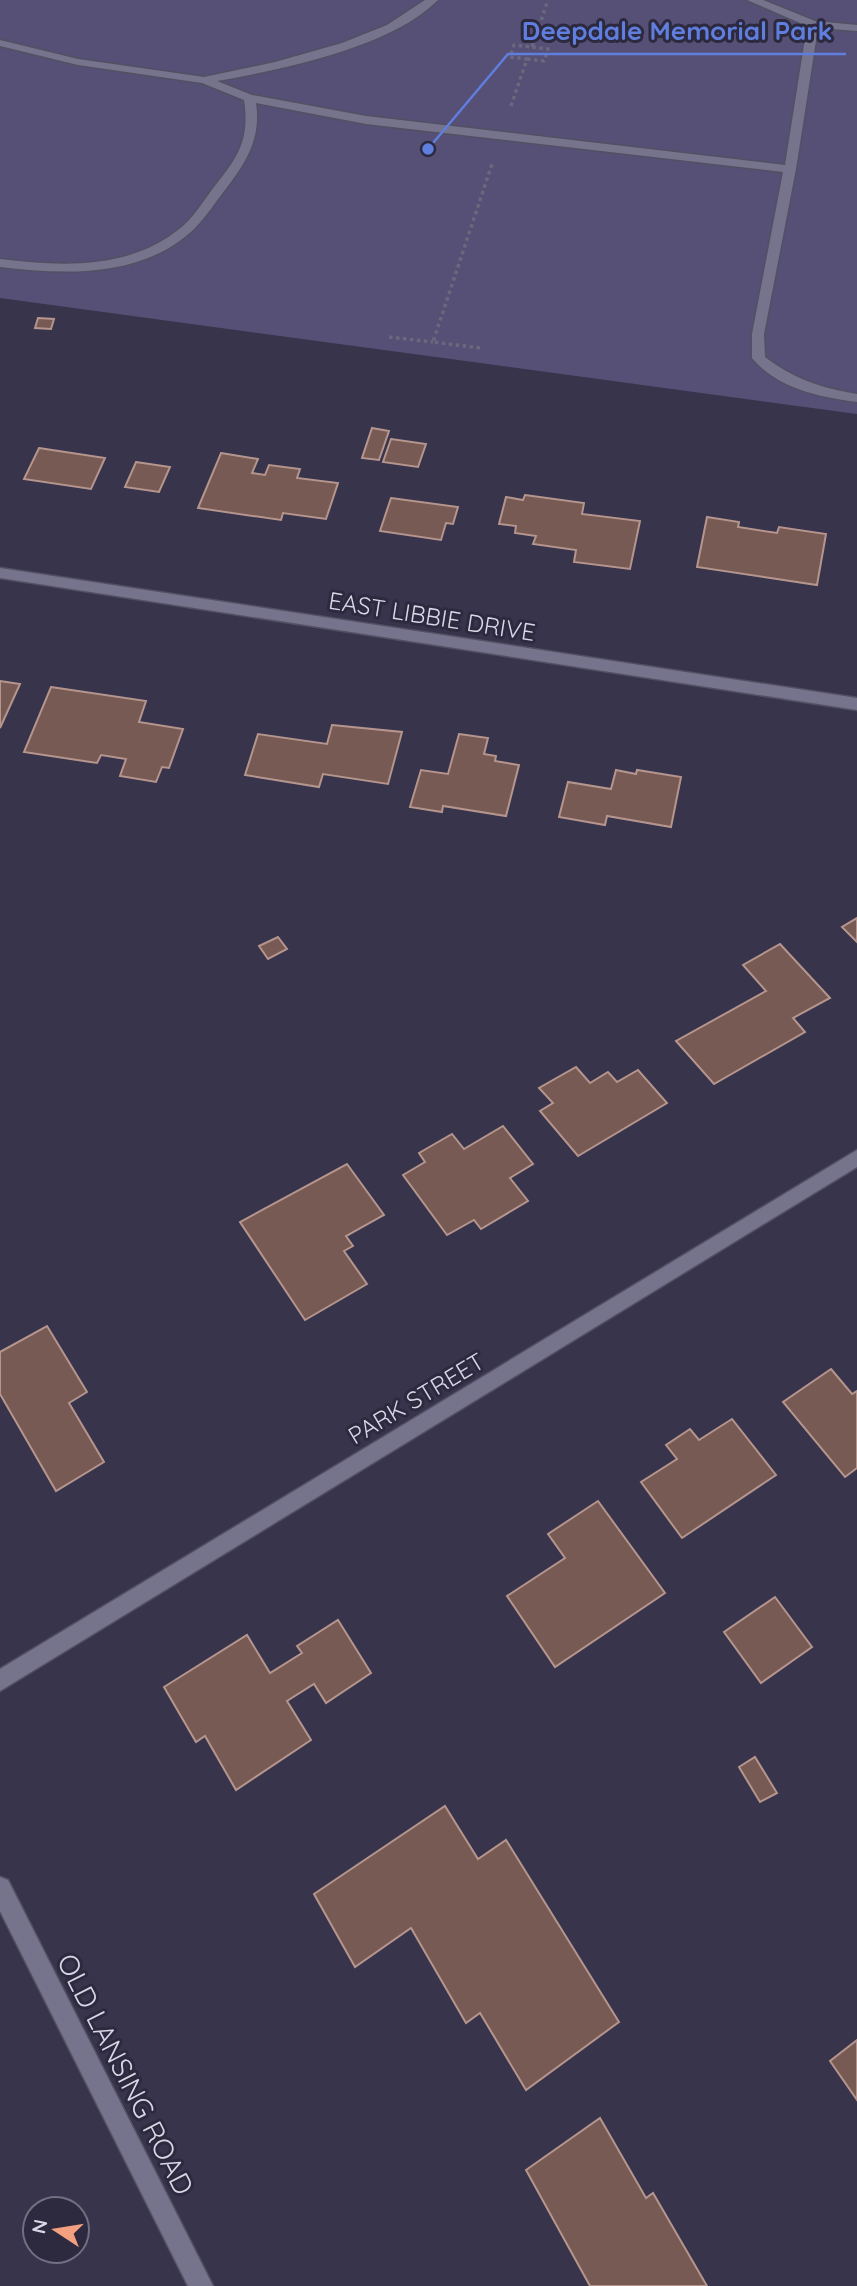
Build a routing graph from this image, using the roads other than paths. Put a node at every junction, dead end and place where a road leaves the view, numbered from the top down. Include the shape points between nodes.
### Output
1 (432, 0) edge
2 (753, 0) edge
3 (813, 24) junction
4 (857, 27) edge
5 (0, 43) edge
6 (204, 80) junction
7 (249, 98) junction
8 (790, 169) junction
9 (0, 263) edge
10 (857, 398) edge
11 (0, 573) edge
12 (857, 704) edge
13 (857, 1158) edge
14 (0, 1681) edge
15 (0, 1888) edge
16 (201, 2286) edge

1 - 6 street via 394,26 335,49 272,69
2 - 3 street
3 - 4 street
3 - 8 street
5 - 6 street via 78,62
6 - 7 street
7 - 8 street via 366,120
7 - 9 street via 255,123 242,157 189,228 165,244 107,265 61,269
8 - 10 street via 758,334 759,358 783,379 825,394
11 - 12 street, EAST LIBBIE DRIVE
13 - 14 street, PARK STREET
15 - 16 street, OLD LANSING ROAD

